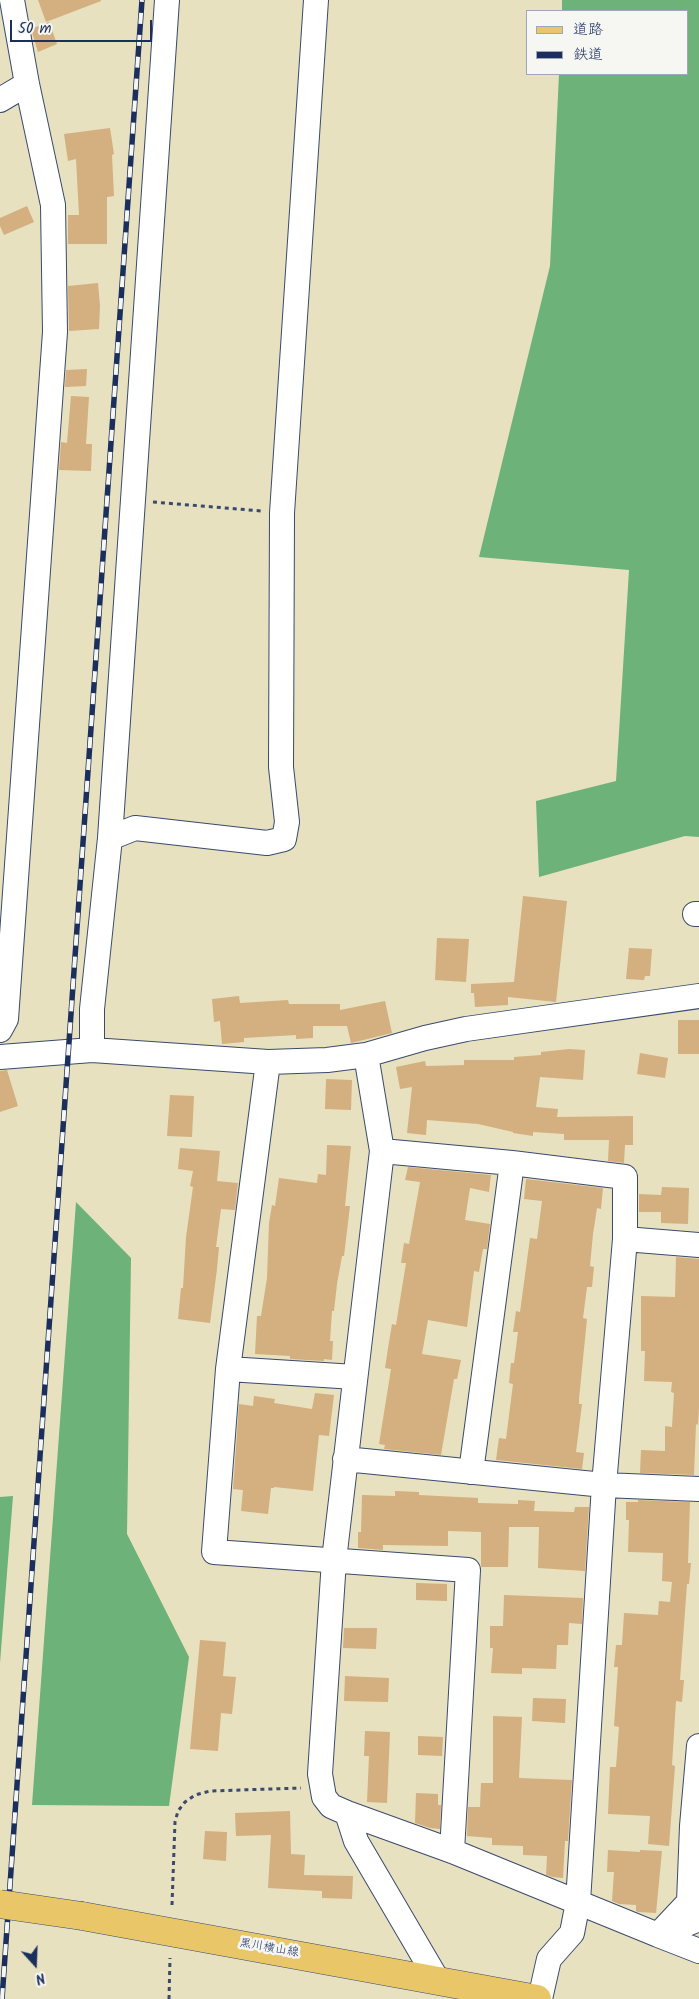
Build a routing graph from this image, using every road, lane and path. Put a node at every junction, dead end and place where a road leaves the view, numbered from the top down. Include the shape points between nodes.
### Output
1 (12, 0) edge
2 (167, 0) edge
3 (316, 0) edge
4 (27, 84) junction
5 (0, 100) edge
6 (133, 501) junction
7 (282, 512) junction
8 (110, 838) junction
9 (699, 996) edge
10 (0, 1030) edge
11 (92, 1050) junction
12 (366, 1055) junction
13 (0, 1057) edge
14 (268, 1062) junction
15 (382, 1151) junction
16 (512, 1163) junction
17 (625, 1238) junction
18 (699, 1245) edge
19 (228, 1369) junction
20 (355, 1377) junction
21 (345, 1459) junction
22 (471, 1472) junction
23 (604, 1485) junction
24 (699, 1489) edge
25 (334, 1560) junction
26 (699, 1746) edge
27 (322, 1787) junction
28 (347, 1813) junction
29 (452, 1851) junction
30 (578, 1902) junction
31 (0, 1904) edge
32 (172, 1905) dead end
33 (699, 1919) edge
34 (658, 1935) junction
35 (699, 1951) edge
36 (170, 1958) dead end
37 (438, 1981) junction
38 (169, 1999) edge
39 (539, 1999) edge

1 - 4 street
2 - 6 street
3 - 7 street
4 - 5 street
4 - 10 street via 53,204 55,332 6,1019
6 - 7 path
6 - 8 street
7 - 8 street via 281,767 288,822 284,839 268,843 135,828
8 - 11 street via 92,1010
9 - 12 street via 466,1029
11 - 13 street
11 - 14 street
12 - 14 street
12 - 15 street
14 - 19 street
15 - 16 street
15 - 20 street
16 - 17 street via 625,1177
16 - 22 street
17 - 18 street
17 - 23 street
19 - 20 street
19 - 25 street via 214,1552
20 - 21 street
21 - 22 street
21 - 25 street
22 - 23 street
23 - 24 street
23 - 30 street
25 - 27 street via 320,1774
25 - 29 street via 468,1570
26 - 34 street via 689,1902
27 - 28 street via 331,1806
27 - 32 path via 195,1794 178,1811 175,1822
28 - 29 street
28 - 37 street via 356,1841
29 - 30 street
30 - 34 street
30 - 39 street via 572,1933 550,1959
31 - 37 main road, 黒川横山線, bridge
33 - 34 street
34 - 35 street
36 - 38 path
37 - 39 main road, 黒川横山線

